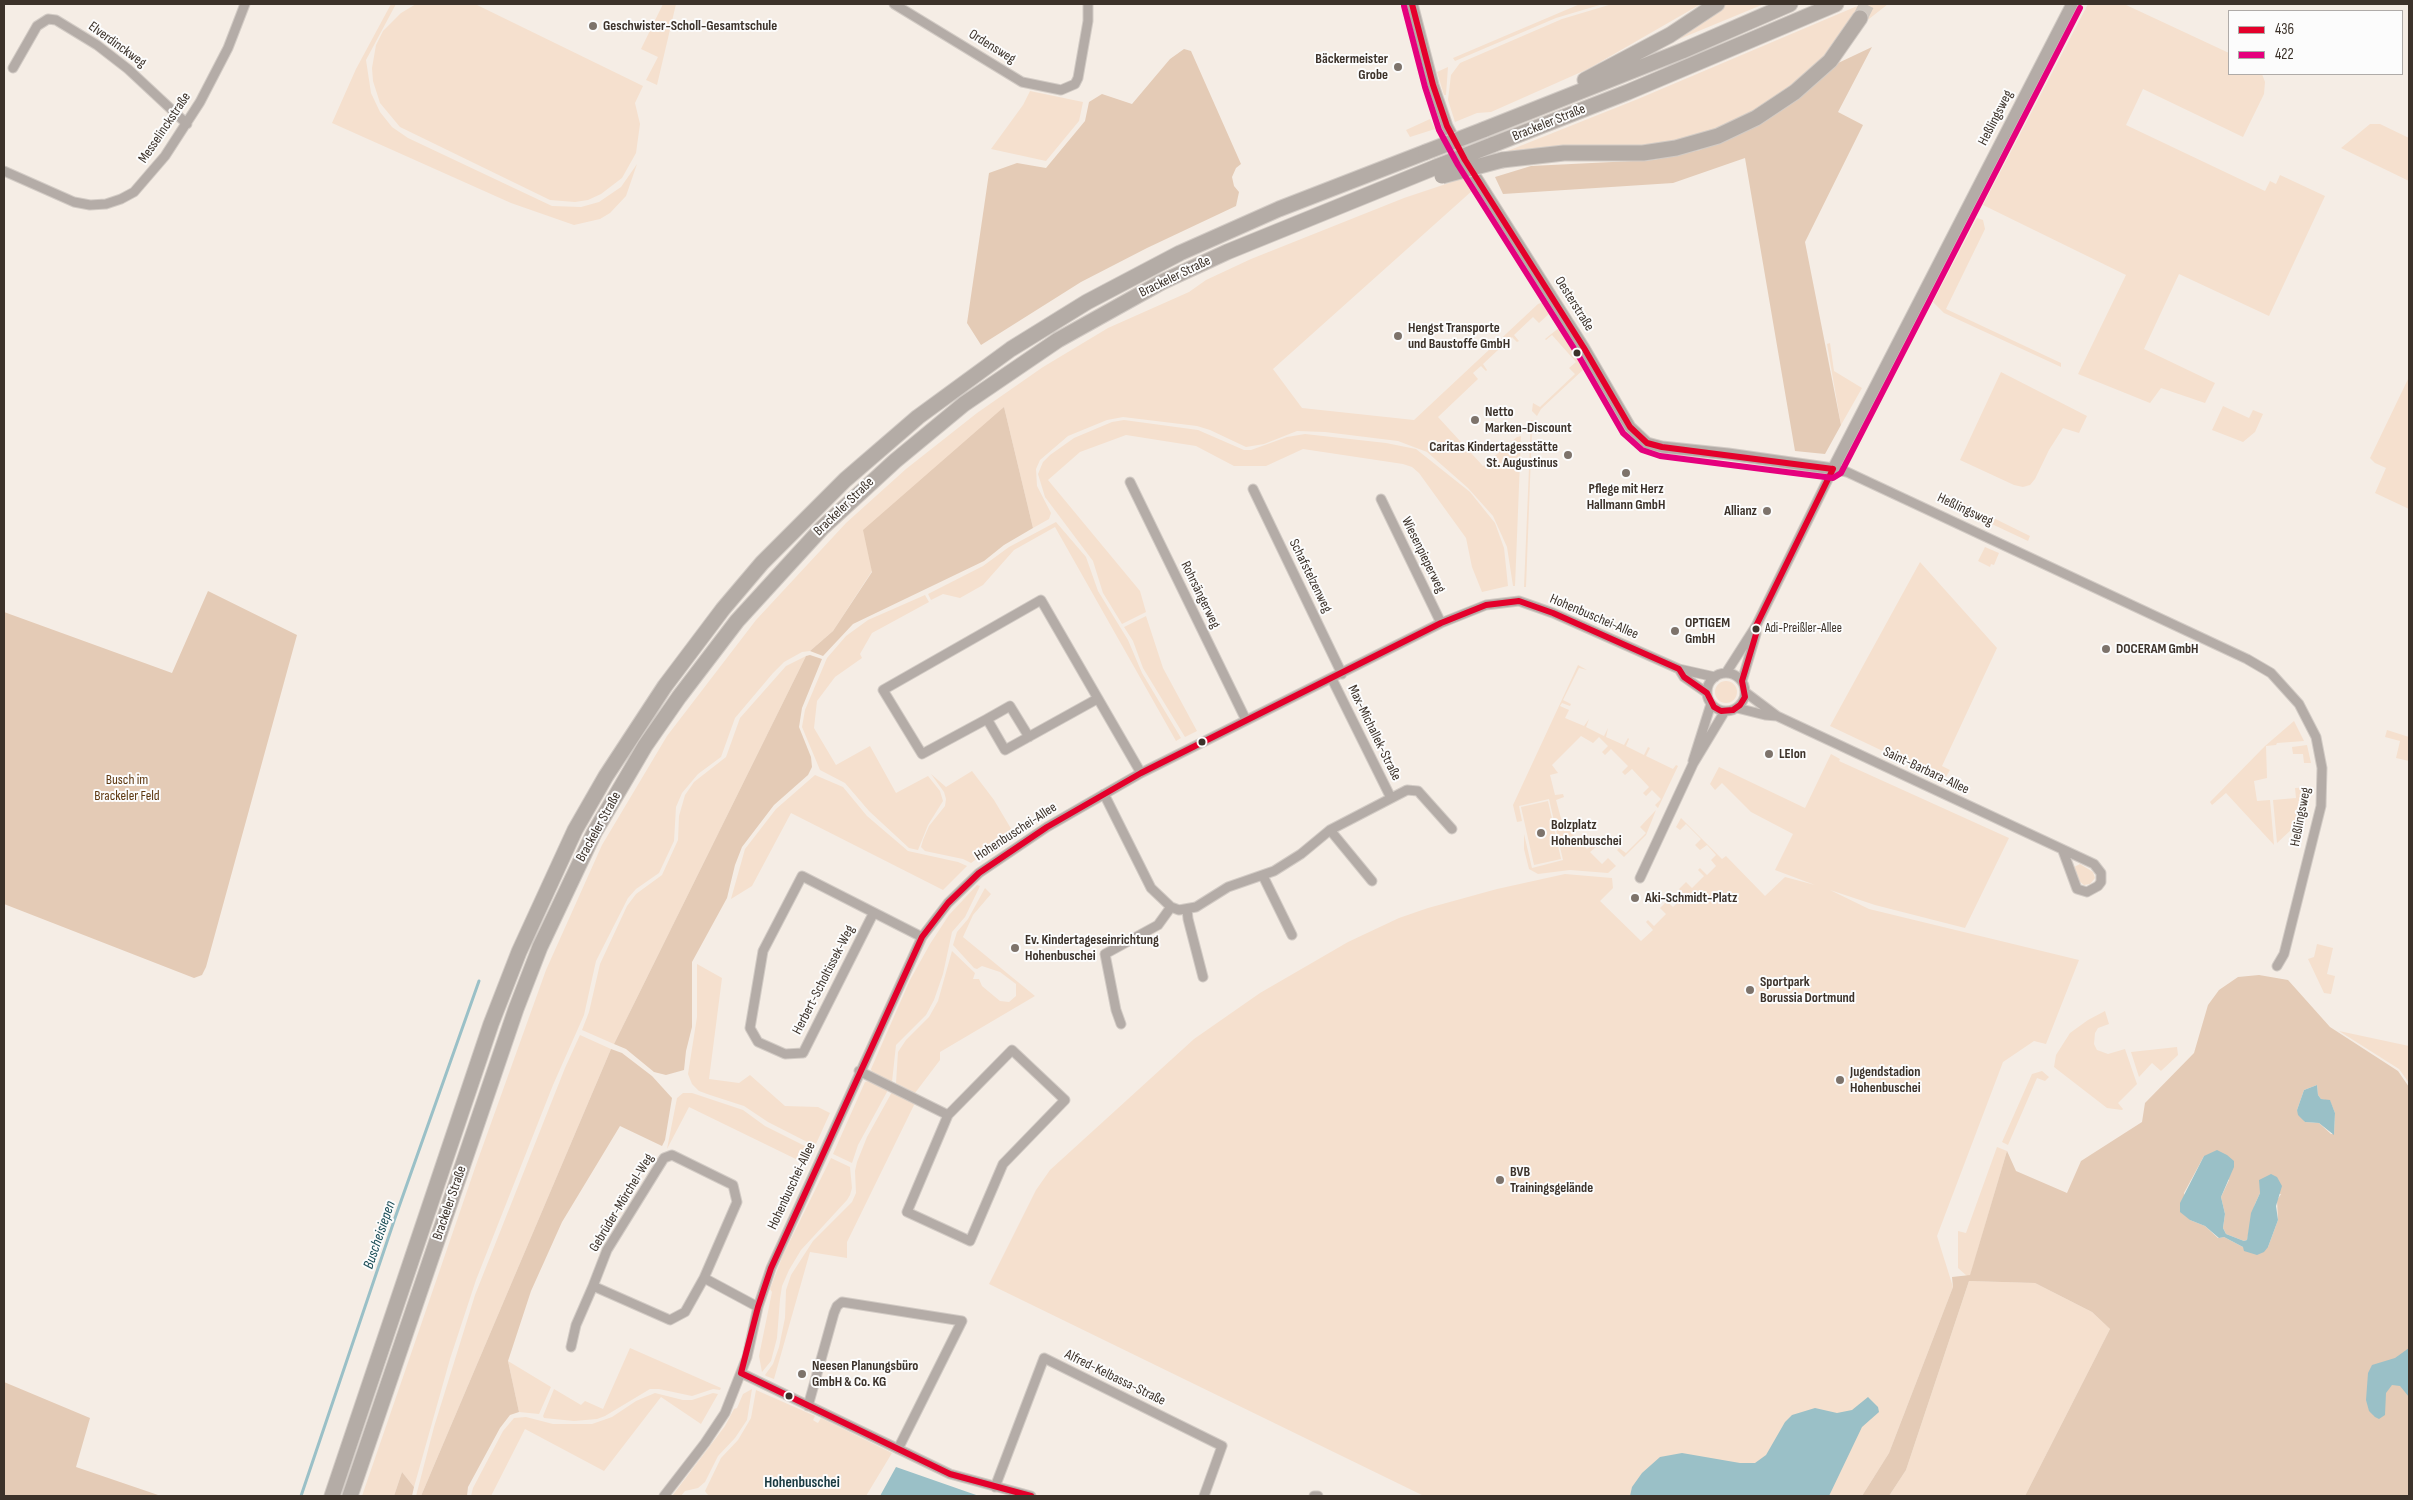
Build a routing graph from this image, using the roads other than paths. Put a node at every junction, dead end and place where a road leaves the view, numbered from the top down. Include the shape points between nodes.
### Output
1 (246, 4) edge
2 (894, 4) edge
3 (1088, 4) edge
4 (1412, 4) edge
5 (1717, 4) edge
6 (1790, 4) edge
7 (1836, 4) edge
8 (2072, 4) edge
9 (1860, 18) tunnel mouth
10 (13, 68) dead end
11 (1503, 122) junction
12 (187, 124) junction
13 (4, 171) edge
14 (1439, 172) junction
15 (1833, 469) junction
16 (1130, 482) dead end
17 (1252, 490) dead end
18 (1380, 499) dead end
19 (1441, 623) junction
20 (1756, 626) junction
21 (1679, 670) junction
22 (1726, 673) junction
23 (1342, 674) junction
24 (1715, 676) junction
25 (1332, 679) junction
26 (1742, 681) junction
27 (1745, 692) junction
28 (1707, 693) junction
29 (1097, 699) junction
30 (1711, 704) junction
31 (1737, 708) junction
32 (1725, 711) junction
33 (1777, 716) junction
34 (987, 719) junction
35 (1246, 720) junction
36 (1029, 737) junction
37 (1693, 764) junction
38 (1141, 773) junction
39 (1104, 794) junction
40 (1391, 798) junction
41 (1452, 829) dead end
42 (1330, 830) junction
43 (2063, 851) junction
44 (1263, 876) junction
45 (1640, 878) dead end
46 (1372, 881) dead end
47 (1171, 907) junction
48 (1187, 909) junction
49 (873, 914) junction
50 (1292, 935) dead end
51 (922, 938) junction
52 (2278, 966) dead end
53 (1203, 977) dead end
54 (1121, 1024) dead end
55 (859, 1071) junction
56 (948, 1115) junction
57 (704, 1278) junction
58 (593, 1286) junction
59 (758, 1307) junction
60 (571, 1347) dead end
61 (741, 1373) junction
62 (808, 1406) junction
63 (898, 1449) junction
64 (995, 1487) junction
65 (332, 1496) edge
66 (350, 1496) edge
67 (664, 1496) edge
68 (1031, 1496) edge
69 (1204, 1496) edge

1 - 12 street, Messelinckstraße via 228,48
2 - 3 street, Ordensweg via 1027,84 1061,90 1075,84 1078,78
4 - 15 street, Oesterstraße via 1447,126 1630,427 1647,443 1662,448
5 - 11 highway via 1644,50
6 - 11 highway, Brackeler Straße
7 - 14 highway, Brackeler Straße, bridge via 1492,145
8 - 15 street, Heßlingsweg
9 - 14 highway, bridge via 1830,61 1795,92 1756,118 1718,136 1643,153 1564,153
10 - 12 street, Elverdinckweg via 37,26 48,19 56,20 128,68
11 - 65 highway, Brackeler Straße, bridge via 1279,210 1180,253 1087,302 1010,348 925,412 845,480 762,563 665,686 575,830 519,952 491,1024
12 - 13 street, Messelinckstraße via 134,192 106,204 74,202
14 - 66 highway, Brackeler Straße via 1366,195 1227,252 1097,317 1020,364 929,431 858,493 776,575 713,651 667,713 622,784 594,833 540,947
15 - 20 street
15 - 52 street, Heßlingsweg via 1847,472 2232,651 2271,673 2291,693 2306,714 2316,737 2322,786 2316,825 2286,948
16 - 35 street, Rohrsängerweg
17 - 23 street, Schafstelzenweg
18 - 19 street, Wiesenpieperweg
19 - 21 street, Hohenbuschei-Allee via 1486,605 1519,601
19 - 23 street, Hohenbuschei-Allee
20 - 22 street
20 - 26 street
21 - 24 street, Hohenbuschei-Allee
21 - 28 street, Hohenbuschei-Allee
22 - 24 street
22 - 26 street
23 - 25 street, Hohenbuschei-Allee
24 - 28 street
25 - 35 street, Hohenbuschei-Allee
25 - 40 street, Max-Michallek-Straße
26 - 27 street
27 - 31 street
27 - 33 street, Saint-Barbara-Allee
28 - 30 street
29 - 34 street via 1041,600 883,690 922,754
29 - 36 street
29 - 38 street
30 - 32 street
30 - 37 street
31 - 32 street
31 - 33 street, Saint-Barbara-Allee
32 - 37 street
33 - 43 street, Saint-Barbara-Allee
34 - 36 street via 1010,706
34 - 36 street via 1005,750
35 - 38 street, Hohenbuschei-Allee
37 - 45 street
38 - 39 street, Hohenbuschei-Allee
39 - 47 street via 1151,888
39 - 51 street, Hohenbuschei-Allee via 979,873 948,903
40 - 41 street, Max-Michallek-Straße via 1407,790 1418,792
40 - 42 street, Max-Michallek-Straße
42 - 44 street, Max-Michallek-Straße via 1301,854
42 - 46 street
43 - 43 street, Saint-Barbara-Allee via 2077,889 2087,892 2098,886 2101,882 2099,869
44 - 48 street, Max-Michallek-Straße via 1228,886 1204,903
44 - 50 street
47 - 48 street
47 - 54 street via 1158,925 1105,954
48 - 53 street
49 - 49 street, Herbert-Scholtissek-Weg via 802,876 763,951 750,1028 758,1042 784,1054 803,1053
49 - 51 street, Herbert-Scholtissek-Weg
51 - 55 street, Hohenbuschei-Allee
55 - 56 street
55 - 59 street, Hohenbuschei-Allee via 778,1250
56 - 56 street via 907,1212 970,1241 1003,1164 1065,1100 1012,1050
57 - 58 street, Gebrüder-Mörchel-Weg via 685,1312 670,1320
57 - 58 street, Gebrüder-Mörchel-Weg via 738,1202 732,1185 672,1155 664,1158 612,1242
57 - 59 street
58 - 60 street, Gebrüder-Mörchel-Weg via 576,1325
59 - 61 street, Hohenbuschei-Allee
61 - 62 street
61 - 67 street, Hohenbuschei-Allee via 724,1413
62 - 63 street
62 - 63 street via 834,1313 842,1302 962,1321
63 - 64 street via 950,1474
64 - 68 street
64 - 69 street, Alfred-Kelbassa-Straße via 1044,1358 1222,1446

